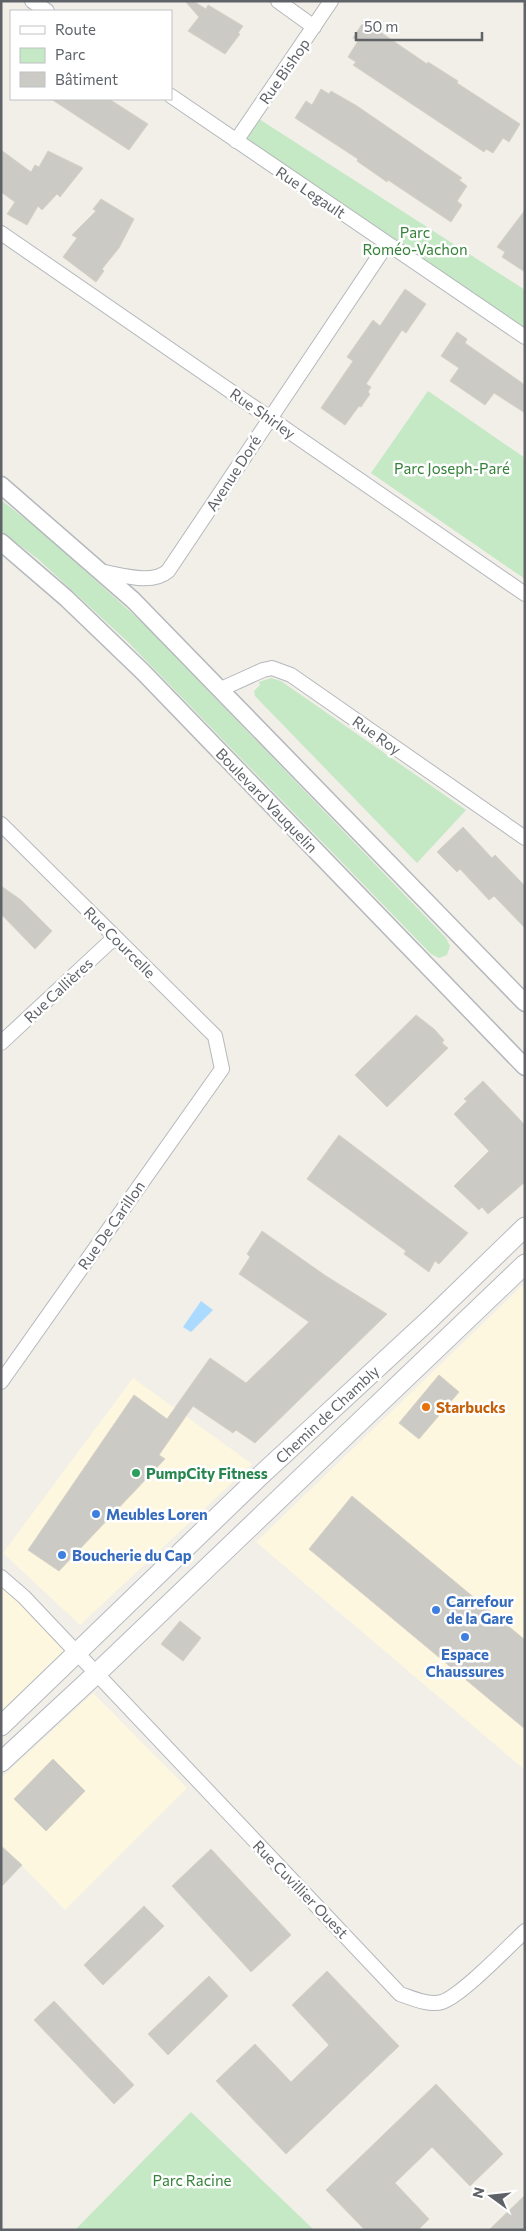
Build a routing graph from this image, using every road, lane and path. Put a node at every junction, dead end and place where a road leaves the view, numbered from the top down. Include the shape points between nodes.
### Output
1 (32, 1) edge
2 (278, 1) edge
3 (331, 1) edge
4 (46, 10) edge
5 (314, 27) junction
6 (172, 97) edge
7 (236, 140) junction
8 (1, 233) edge
9 (387, 244) junction
10 (525, 337) edge
11 (269, 418) junction
12 (1, 485) edge
13 (1, 542) edge
14 (103, 572) junction
15 (525, 594) edge
16 (221, 689) junction
17 (1, 824) edge
18 (525, 838) edge
19 (115, 937) junction
20 (525, 1003) edge
21 (1, 1043) edge
22 (525, 1067) edge
23 (222, 1069) joint
24 (525, 1227) edge
25 (525, 1264) edge
26 (1, 1382) edge
27 (1, 1576) edge
28 (77, 1652) junction
29 (96, 1674) junction
30 (1, 1726) edge
31 (1, 1762) edge
32 (525, 1931) edge

1 - 4 street
2 - 5 street
3 - 5 street, Rue Bishop
5 - 7 street, Rue Bishop
6 - 7 street, Rue Legault
7 - 9 street, Rue Legault
8 - 11 street, Rue Shirley
9 - 10 street, Rue Legault
9 - 11 street, Avenue Doré
11 - 14 street, Avenue Doré via 168,571 158,578
11 - 15 street, Rue Shirley
12 - 14 street
13 - 22 street, Boulevard Vauquelin via 66,598 143,672
14 - 16 street
16 - 18 street, Rue Roy via 272,668 291,675
16 - 20 street
17 - 19 street, Rue Courcelle
19 - 21 street, Rue Callières
19 - 23 street, Rue Courcelle via 215,1036
23 - 26 street, Rue De Carillon
24 - 28 main road, Chemin de Chambly
25 - 29 main road, Chemin de Chambly
27 - 28 street, Rue Cuvillier Ouest
28 - 29 street, Rue Cuvillier Ouest
28 - 30 main road, Chemin de Chambly
29 - 31 main road, Chemin de Chambly
29 - 32 street, Rue Cuvillier Ouest via 400,1994 420,2001 441,2002 458,1993

